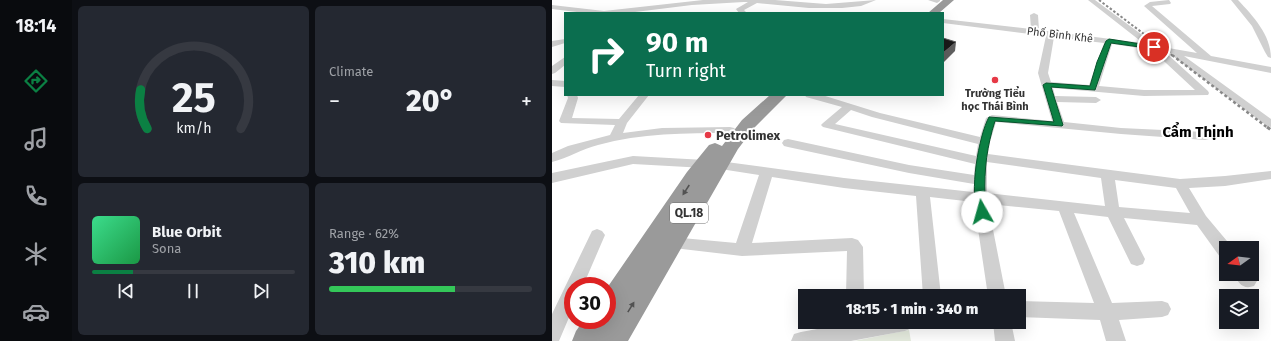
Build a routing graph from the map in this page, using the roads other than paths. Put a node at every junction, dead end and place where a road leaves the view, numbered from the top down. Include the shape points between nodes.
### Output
1 (874, 0) edge
2 (935, 0) edge
3 (950, 0) edge
4 (1091, 0) edge
5 (1103, 0) edge
6 (1165, 0) edge
7 (1234, 0) edge
8 (757, 1) junction
9 (622, 4) dead end
10 (552, 7) edge
11 (645, 7) junction
12 (582, 12) edge
13 (611, 12) edge
14 (742, 12) edge
15 (923, 12) edge
16 (934, 12) edge
17 (1034, 15) dead end
18 (944, 21) edge
19 (1035, 32) junction
20 (1050, 34) junction
21 (564, 40) edge
22 (1109, 41) junction
23 (552, 44) edge
24 (1154, 47) junction
25 (1172, 51) junction
26 (1271, 54) edge
27 (1210, 59) junction
28 (564, 61) edge
29 (1271, 70) edge
30 (552, 71) edge
31 (552, 83) edge
32 (564, 84) edge
33 (1046, 85) junction
34 (1093, 88) junction
35 (572, 96) edge
36 (643, 96) edge
37 (763, 96) edge
38 (778, 96) edge
39 (814, 96) edge
40 (1051, 99) junction
41 (1096, 100) dead end
42 (849, 106) junction
43 (622, 122) junction
44 (1271, 124) edge
45 (1059, 125) junction
46 (730, 130) junction
47 (1205, 136) dead end
48 (614, 138) junction
49 (984, 142) junction
50 (788, 143) dead end
51 (552, 158) edge
52 (981, 159) junction
53 (712, 164) junction
54 (767, 172) junction
55 (1107, 174) junction
56 (1271, 175) edge
57 (552, 178) edge
58 (980, 181) junction
59 (1180, 184) junction
60 (923, 192) junction
61 (980, 197) junction
62 (1064, 207) junction
63 (1113, 212) junction
64 (1201, 220) junction
65 (597, 235) dead end
66 (671, 243) junction
67 (1219, 243) edge
68 (742, 250) junction
69 (1137, 259) dead end
70 (578, 277) edge
71 (855, 289) edge
72 (931, 289) edge
73 (996, 289) edge
74 (616, 297) edge
75 (564, 307) edge
76 (1026, 309) edge
77 (1162, 309) dead end
78 (1107, 312) junction
79 (594, 329) edge
80 (846, 329) edge
81 (1003, 329) edge
82 (552, 334) edge
83 (586, 341) edge
84 (612, 341) edge
85 (801, 341) edge
86 (1005, 341) edge
87 (1116, 341) edge

1 - 8 street via 862,4 837,6
2 - 15 highway
3 - 16 highway
4 - 24 street
5 - 25 street
6 - 27 street via 1168,3 1148,6
7 - 26 street via 1254,24
8 - 11 street via 698,2
8 - 14 street via 740,9
9 - 11 street
10 - 12 street
11 - 13 street
17 - 19 street
18 - 19 street, Phố Bình Khê
19 - 20 street, Phố Bình Khê
20 - 22 street, Phố Bình Khê
20 - 33 street via 1043,73
21 - 23 street
22 - 24 street, Phố Bình Khê
22 - 34 street
24 - 25 street, Phố Bình Khê
24 - 34 street via 1204,93 1144,94
25 - 27 street, Phố Bình Khê
25 - 44 street
27 - 29 street, Phố Bình Khê
28 - 30 street
31 - 32 street
33 - 34 street
33 - 40 street
35 - 43 street via 565,120
36 - 43 street
37 - 46 highway, QL.18
38 - 53 highway, QL.18
39 - 42 street
40 - 41 street
40 - 45 street
42 - 49 street
42 - 52 street via 827,125
43 - 48 street
45 - 47 street
45 - 49 street via 992,118
46 - 48 street via 660,131
46 - 53 highway, QL.18
48 - 51 street via 577,147
49 - 52 street
50 - 58 street via 909,169
52 - 55 street
52 - 58 street
53 - 54 street
53 - 57 street via 633,160
53 - 66 highway, QL.18
53 -> 74 highway, QL.18
54 - 60 street
54 - 68 street
55 - 59 street
55 - 63 street
56 - 59 street
58 - 61 street
59 - 64 street
60 - 61 street
60 - 72 street
61 - 62 street
61 - 73 street
62 - 63 street
62 - 78 street
63 - 64 street
63 - 69 street
64 - 67 street
65 - 70 street
66 - 68 street
84 -> 66 highway, QL.18
68 - 71 street via 852,244 855,247
75 - 82 street
76 - 78 street
77 - 78 street
78 - 87 street
79 - 83 highway
80 - 85 street
81 - 86 street

